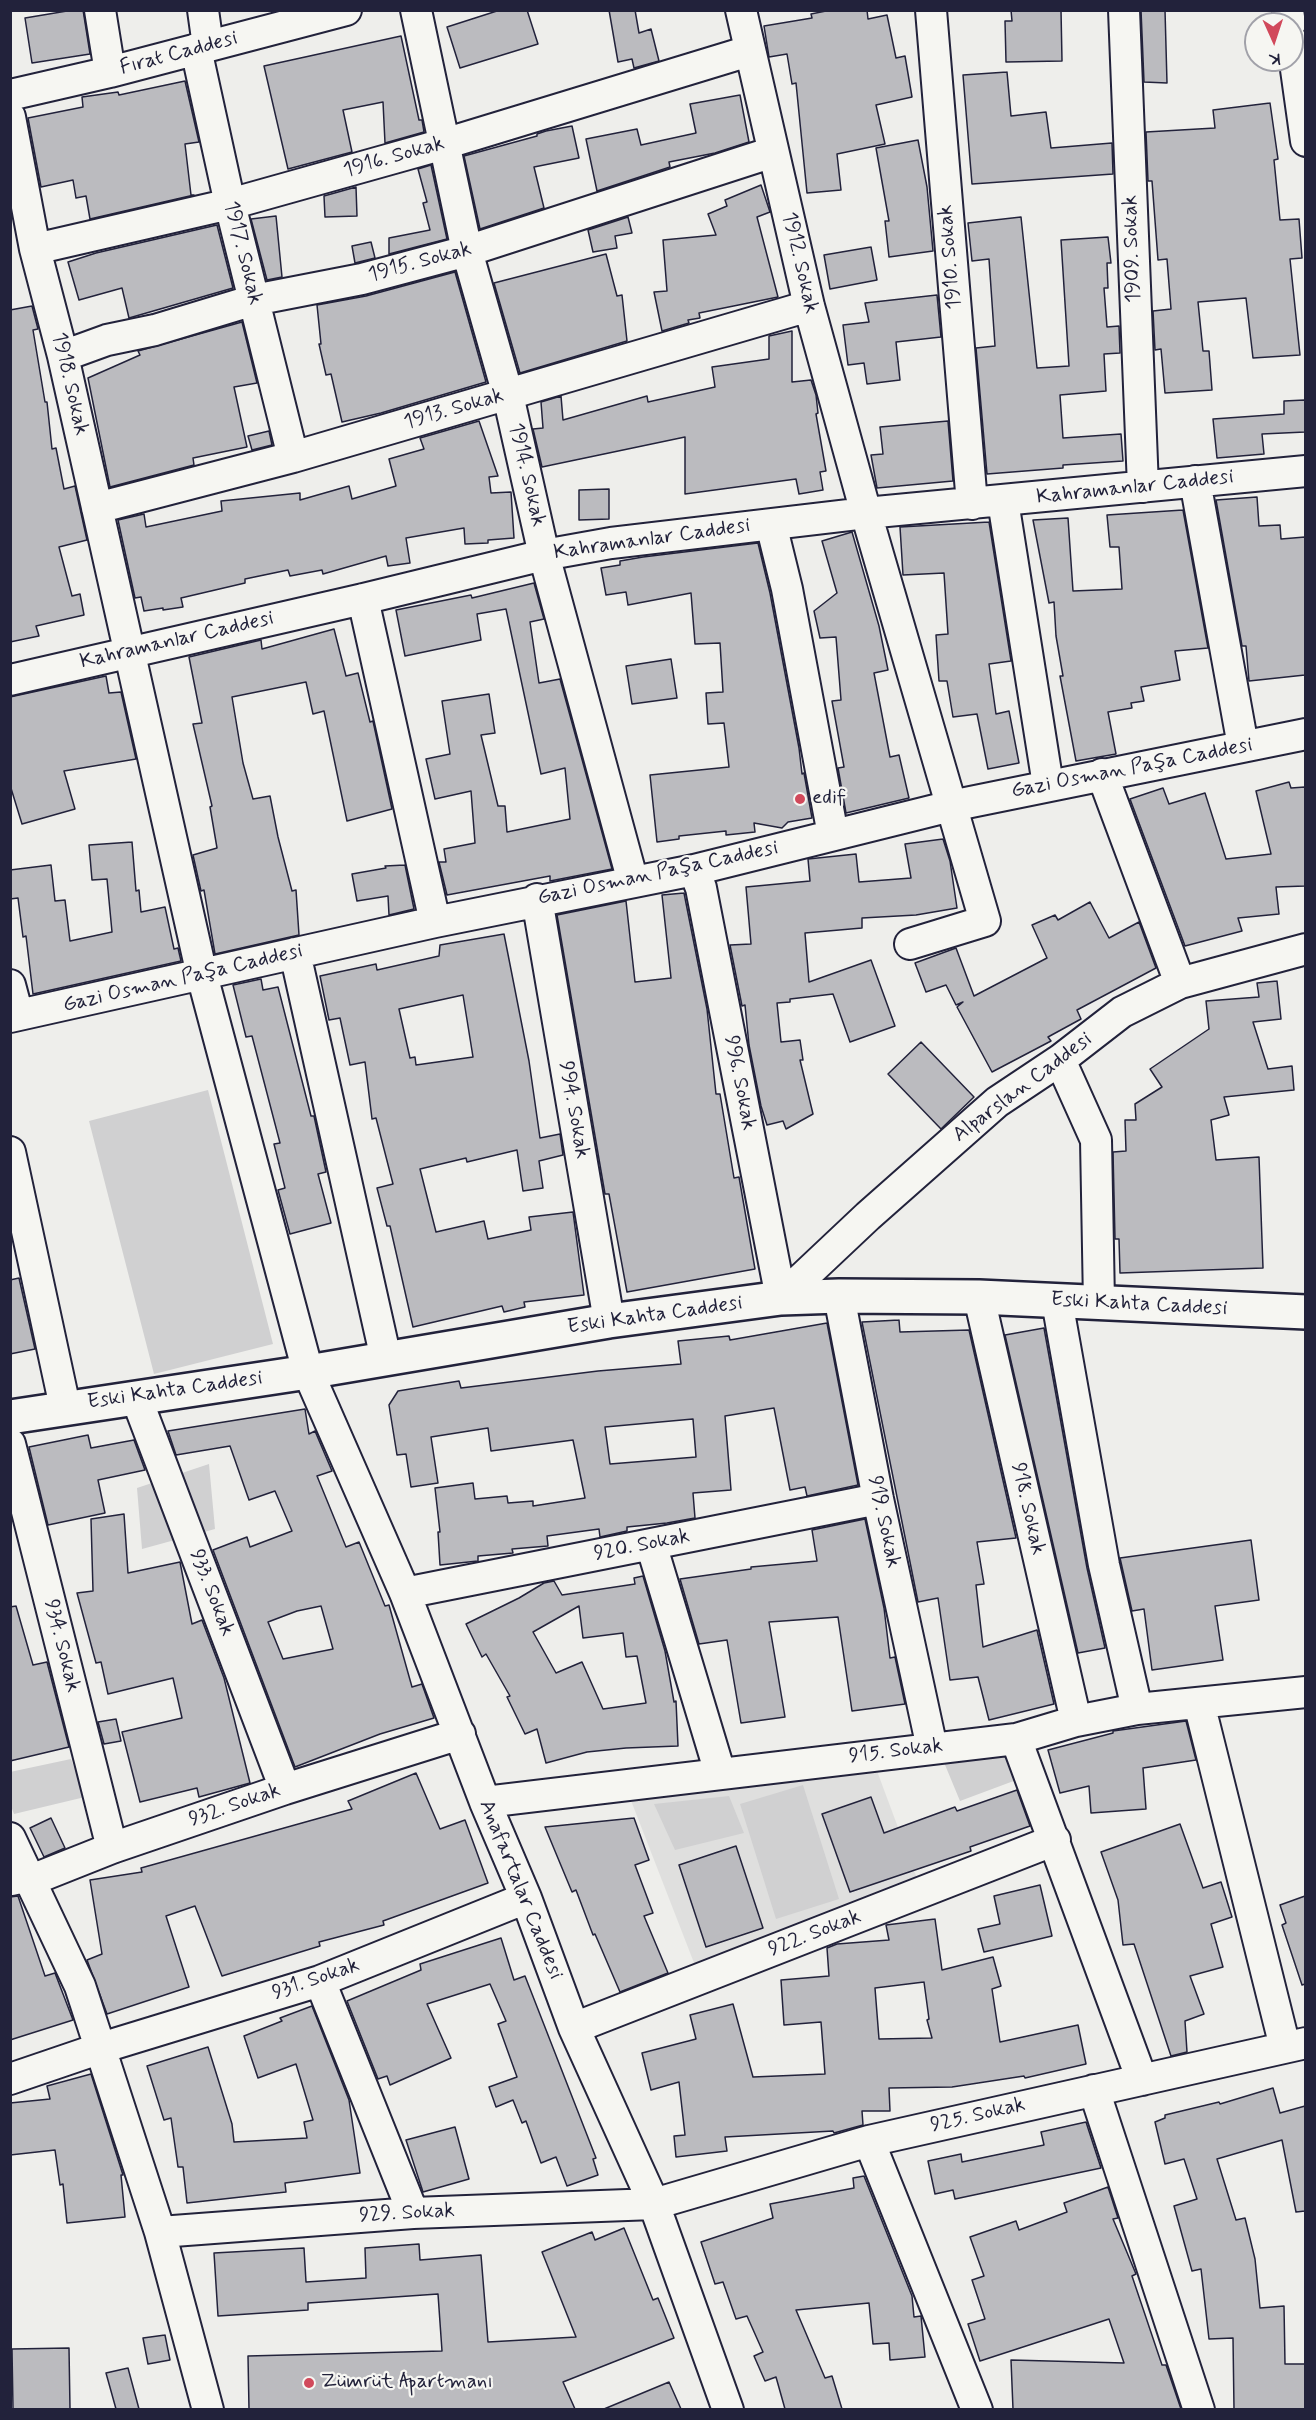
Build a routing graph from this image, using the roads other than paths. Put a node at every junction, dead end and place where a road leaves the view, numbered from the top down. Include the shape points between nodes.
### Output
1 (100, 10) edge
2 (203, 10) edge
3 (346, 10) edge
4 (416, 10) edge
5 (741, 10) edge
6 (931, 10) edge
7 (1124, 10) edge
8 (202, 48) junction
9 (749, 51) junction
10 (110, 72) junction
11 (1296, 72) edge
12 (10, 95) edge
13 (10, 117) edge
14 (1305, 141) edge
15 (444, 144) junction
16 (773, 152) junction
17 (230, 204) junction
18 (35, 249) junction
19 (467, 251) junction
20 (254, 300) junction
21 (809, 306) junction
22 (63, 356) junction
23 (508, 394) junction
24 (292, 457) junction
25 (1305, 471) edge
26 (1195, 481) junction
27 (1143, 487) junction
28 (1003, 501) junction
29 (972, 504) junction
30 (97, 508) junction
31 (866, 513) junction
32 (771, 524) junction
33 (544, 555) junction
34 (363, 599) junction
35 (128, 652) junction
36 (10, 680) edge
37 (1305, 734) edge
38 (1243, 746) junction
39 (1101, 774) junction
40 (1048, 785) junction
41 (951, 806) junction
42 (833, 835) junction
43 (694, 870) junction
44 (633, 882) junction
45 (537, 900) junction
46 (435, 921) junction
47 (910, 944) dead end
48 (1305, 949) edge
49 (295, 954) junction
50 (202, 975) junction
51 (1180, 982) junction
52 (10, 985) edge
53 (14, 1016) edge
54 (1060, 1060) junction
55 (10, 1152) edge
56 (839, 1296) junction
57 (979, 1297) junction
58 (781, 1298) junction
59 (1057, 1301) junction
60 (1099, 1303) junction
61 (1305, 1312) edge
62 (609, 1321) junction
63 (386, 1359) junction
64 (308, 1372) junction
65 (136, 1397) junction
66 (65, 1407) junction
67 (10, 1417) edge
68 (10, 1444) edge
69 (878, 1499) junction
70 (651, 1544) junction
71 (405, 1593) junction
72 (1305, 1692) edge
73 (1198, 1703) junction
74 (1137, 1709) junction
75 (1076, 1720) junction
76 (460, 1734) junction
77 (1016, 1740) junction
78 (932, 1748) junction
79 (720, 1773) junction
80 (285, 1789) junction
81 (485, 1802) junction
82 (10, 1838) edge
83 (1055, 1840) junction
84 (112, 1848) junction
85 (20, 1878) edge
86 (526, 1898) junction
87 (320, 1981) junction
88 (574, 2028) junction
89 (1295, 2045) edge
90 (101, 2048) junction
91 (10, 2079) edge
92 (1142, 2080) junction
93 (1094, 2090) junction
94 (869, 2141) junction
95 (654, 2204) junction
96 (413, 2213) junction
97 (160, 2232) junction
98 (208, 2409) edge
99 (728, 2409) edge
100 (977, 2409) edge
101 (1199, 2409) edge

1 - 10 street
2 - 8 street, 1917. Sokak
3 - 8 street, Fırat Caddesi
4 - 15 street, 1914. Sokak
5 - 9 street, 1912. Sokak
6 - 29 street, 1910. Sokak
7 - 27 street, 1909. Sokak
8 - 10 street, Fırat Caddesi
8 - 17 street, 1917. Sokak
9 - 15 street, 1916. Sokak
9 - 16 street, 1912. Sokak
10 - 12 street, Fırat Caddesi
11 - 14 street
13 - 18 street, 1918. Sokak
15 - 17 street, 1916. Sokak
15 - 19 street, 1914. Sokak
16 - 19 street, 1915. Sokak
16 - 21 street, 1912. Sokak
17 - 18 street, 1916. Sokak
17 - 20 street, 1917. Sokak
18 - 22 street, 1918. Sokak
19 - 20 street, 1915. Sokak via 362,279
19 - 23 street, 1914. Sokak
20 - 22 street, 1915. Sokak
20 - 24 street, 1917. Sokak
21 - 23 street, 1913. Sokak
21 - 31 street, 1912. Sokak
22 - 30 street, 1918. Sokak
23 - 24 street, 1913. Sokak
23 - 33 street, 1914. Sokak
24 - 30 street, 1913. Sokak
25 - 26 street, Kahramanlar Caddesi
26 - 27 street, Kahramanlar Caddesi
26 - 38 street
27 - 28 street, Kahramanlar Caddesi
28 - 29 street, Kahramanlar Caddesi
28 - 40 street
29 - 31 street, Kahramanlar Caddesi
30 - 35 street, 1918. Sokak
31 - 32 street, Kahramanlar Caddesi
31 - 41 street, 1912. Sokak
32 - 33 street, Kahramanlar Caddesi
32 - 42 street
33 - 34 street, Kahramanlar Caddesi
33 - 44 street, 1914. Sokak
34 - 35 street, Kahramanlar Caddesi
34 - 46 street
35 - 36 street, Kahramanlar Caddesi
35 - 50 street, 1918. Sokak
37 - 38 street, Gazi Osman Paşa Caddesi
38 - 39 street, Gazi Osman Paşa Caddesi
39 - 40 street, Gazi Osman Paşa Caddesi
39 - 51 street
40 - 41 street, Gazi Osman Paşa Caddesi
41 - 42 street, Gazi Osman Paşa Caddesi
41 - 47 street, 1912. Sokak via 985,921
42 - 43 street, Gazi Osman Paşa Caddesi
43 - 44 street, Gazi Osman Paşa Caddesi
43 - 58 street, 996. Sokak via 701,888
44 - 45 street, Gazi Osman Paşa Caddesi
45 - 46 street, Gazi Osman Paşa Caddesi
45 - 62 street, 994. Sokak
46 - 49 street, Gazi Osman Paşa Caddesi
48 - 51 street, Alparslan Caddesi
49 - 50 street, Gazi Osman Paşa Caddesi
49 - 63 street
50 - 53 street, Gazi Osman Paşa Caddesi
50 - 64 street, Anafartalar Caddesi
51 - 54 street, Alparslan Caddesi via 1122,1012
52 - 53 street
54 - 58 street, Alparslan Caddesi via 997,1102
54 - 60 street via 1096,1140
55 - 66 street
56 - 57 main road, Eski Kahta Caddesi
56 - 58 main road, Eski Kahta Caddesi
56 - 69 street, 919. Sokak
57 - 59 main road, Eski Kahta Caddesi
57 - 75 street, 918. Sokak
58 - 62 main road, Eski Kahta Caddesi
59 - 60 main road, Eski Kahta Caddesi
59 - 74 street via 1104,1565
60 - 61 main road, Eski Kahta Caddesi
62 - 63 main road, Eski Kahta Caddesi
63 - 64 main road, Eski Kahta Caddesi
64 - 65 main road, Eski Kahta Caddesi
64 - 71 street, Anafartalar Caddesi
65 - 66 main road, Eski Kahta Caddesi
65 - 80 street, 933. Sokak
66 - 67 main road, Eski Kahta Caddesi
68 - 84 street, 934. Sokak
69 - 70 street, 920. Sokak
69 - 78 street, 919. Sokak
70 - 71 street, 920. Sokak
70 - 79 street
71 - 76 street, Anafartalar Caddesi
72 - 73 street, 915. Sokak
73 - 74 street, 915. Sokak
73 - 89 street
74 - 75 street, 915. Sokak
75 - 77 street, 915. Sokak
76 - 80 street, 932. Sokak
76 - 81 street, Anafartalar Caddesi
77 - 78 street, 915. Sokak
77 - 83 street
78 - 79 street, 915. Sokak
79 - 81 street, 915. Sokak
80 - 84 street, 932. Sokak
81 - 86 street, Anafartalar Caddesi
82 - 85 street
83 - 88 street, 922. Sokak
83 - 92 street
84 - 85 street, 932. Sokak via 39,1876
85 - 90 street via 80,1986
86 - 87 street, 931. Sokak
86 - 88 street, Anafartalar Caddesi
87 - 90 street, 931. Sokak
87 - 96 street
88 - 95 street, Anafartalar Caddesi
89 - 92 street, 925. Sokak
90 - 91 street, 931. Sokak
90 - 97 street
92 - 93 street, 925. Sokak
93 - 94 street, 925. Sokak
93 - 101 street
94 - 95 street, 925. Sokak
94 - 100 street
95 - 96 street, 929. Sokak
95 - 99 street, Anafartalar Caddesi
96 - 97 street, 929. Sokak
97 - 98 street

